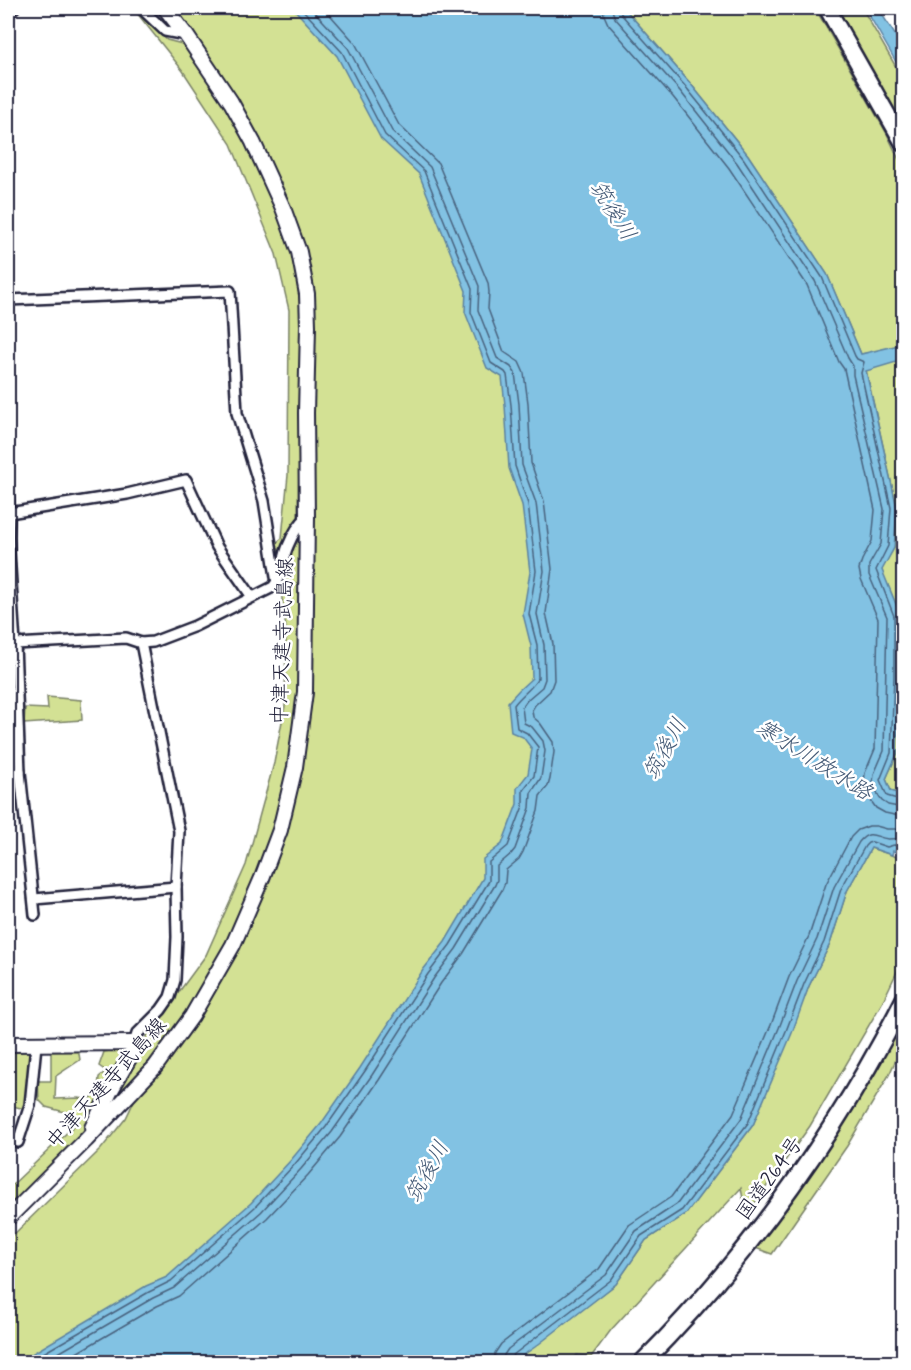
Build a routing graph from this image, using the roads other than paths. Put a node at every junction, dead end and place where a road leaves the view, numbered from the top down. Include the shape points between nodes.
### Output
1 (8, 8) edge
2 (14, 8) edge
3 (141, 8) edge
4 (165, 8) edge
5 (827, 8) edge
6 (186, 34) junction
7 (903, 144) edge
8 (8, 300) edge
9 (8, 487) edge
10 (9, 513) junction
11 (307, 518) junction
12 (8, 537) edge
13 (277, 583) junction
14 (252, 597) junction
15 (141, 643) junction
16 (15, 644) junction
17 (8, 772) edge
18 (20, 772) junction
19 (176, 887) junction
20 (34, 899) junction
21 (35, 915) dead end
22 (903, 1000) edge
23 (134, 1043) junction
24 (8, 1044) edge
25 (36, 1045) junction
26 (86, 1140) junction
27 (18, 1142) dead end
28 (8, 1218) edge
29 (643, 1362) edge

1 - 2 street
3 - 6 street via 165,31
4 - 6 main road, 中津天建寺武島線
5 - 7 main road
6 - 11 main road, 中津天建寺武島線 via 253,142 299,252 308,326
8 - 13 street via 230,291 237,413 264,501
9 - 10 street
10 - 12 street
10 - 14 street via 186,480 217,547
11 - 13 street via 288,546
11 - 26 main road, 中津天建寺武島線 via 305,692 295,767 280,830 233,945 192,1016 155,1067
12 - 16 street
13 - 14 street
14 - 15 street via 195,626
15 - 16 street via 126,638
15 - 19 street via 179,831
16 - 18 street
17 - 18 street
18 - 20 street
19 - 20 street
19 - 23 street via 175,980 170,997 137,1034
20 - 21 street
22 - 29 highway, 国道264号 via 818,1150 781,1202 727,1272
23 - 25 main road
23 - 26 main road via 136,1046
24 - 25 main road
25 - 27 street via 30,1105
26 - 28 main road, 中津天建寺武島線

